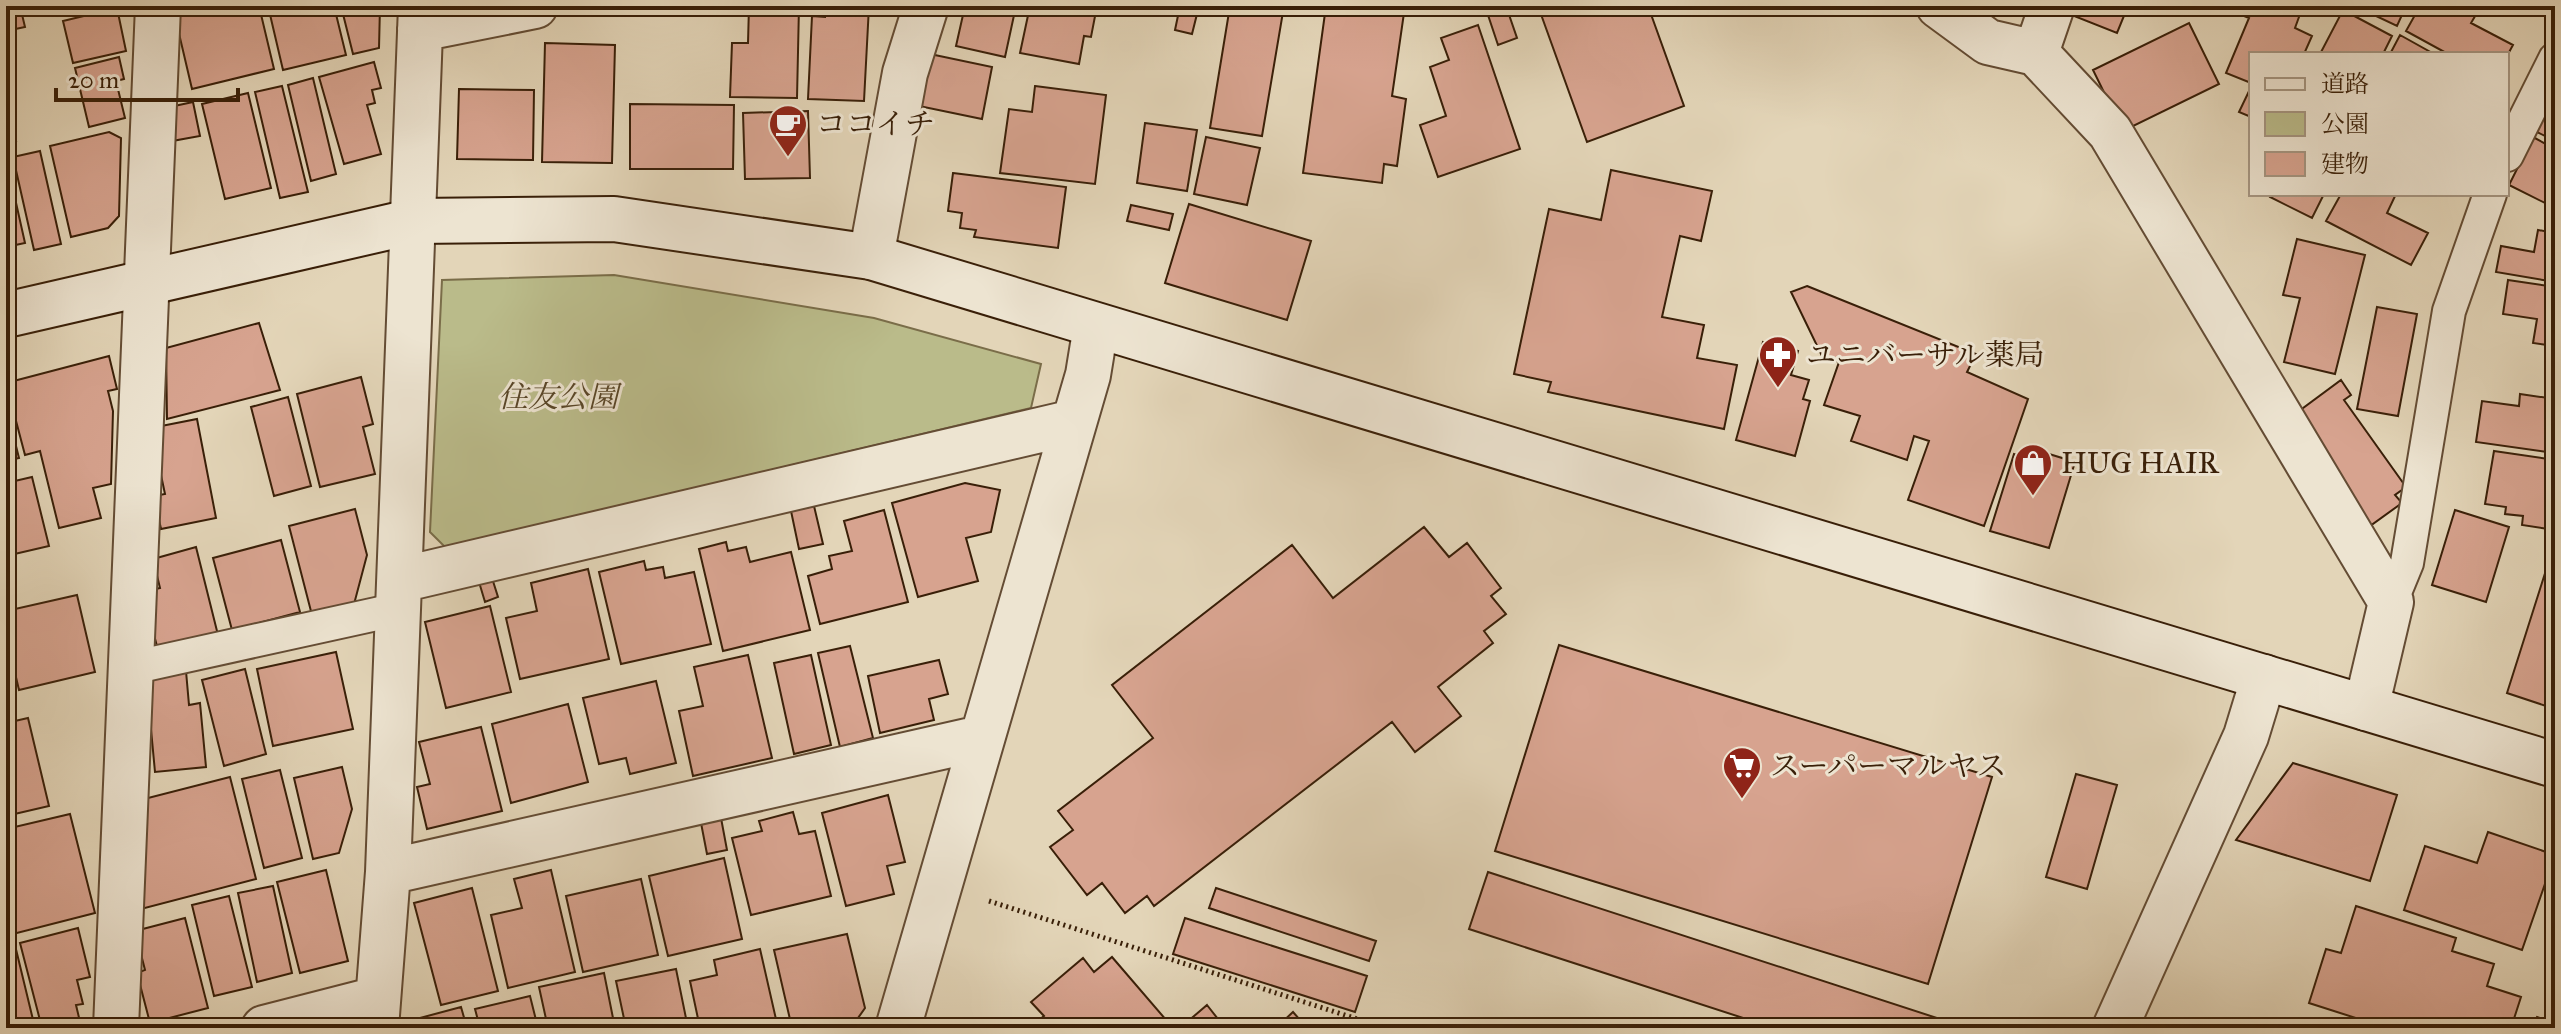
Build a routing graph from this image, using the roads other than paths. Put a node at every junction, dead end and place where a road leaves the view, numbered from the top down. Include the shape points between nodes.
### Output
1 (158, 6) edge
2 (535, 6) edge
3 (926, 6) edge
4 (1939, 6) edge
5 (2052, 6) edge
6 (420, 18) edge
7 (2036, 53) junction
8 (2555, 59) edge
9 (2509, 151) edge
10 (2489, 196) edge
11 (415, 221) junction
12 (871, 257) junction
13 (147, 285) junction
14 (6, 315) edge
15 (1096, 326) junction
16 (1074, 422) junction
17 (399, 595) junction
18 (2391, 602) junction
19 (131, 668) junction
20 (2264, 677) junction
21 (2366, 708) junction
22 (981, 738) junction
23 (2555, 765) edge
24 (388, 872) junction
25 (377, 1014) edge
26 (116, 1028) edge
27 (264, 1028) edge
28 (898, 1028) edge
29 (2115, 1028) edge

1 - 13 street
2 - 6 street
3 - 12 street via 905,73
4 - 7 street via 1988,42
5 - 7 street
6 - 11 street
7 - 18 street via 2110,132
8 - 9 lane
10 - 18 lane via 2449,311 2407,563
11 - 12 street via 614,219
11 - 13 street
11 - 17 street
12 - 15 street
13 - 14 street
13 - 19 street
15 - 16 street
15 - 20 street
16 - 17 street
16 - 22 street
17 - 19 lane
17 - 24 street
18 - 21 street
19 - 26 street
20 - 21 street
20 - 29 street via 2246,736
21 - 23 street
22 - 24 street
22 - 28 street
24 - 25 street
25 - 27 street

